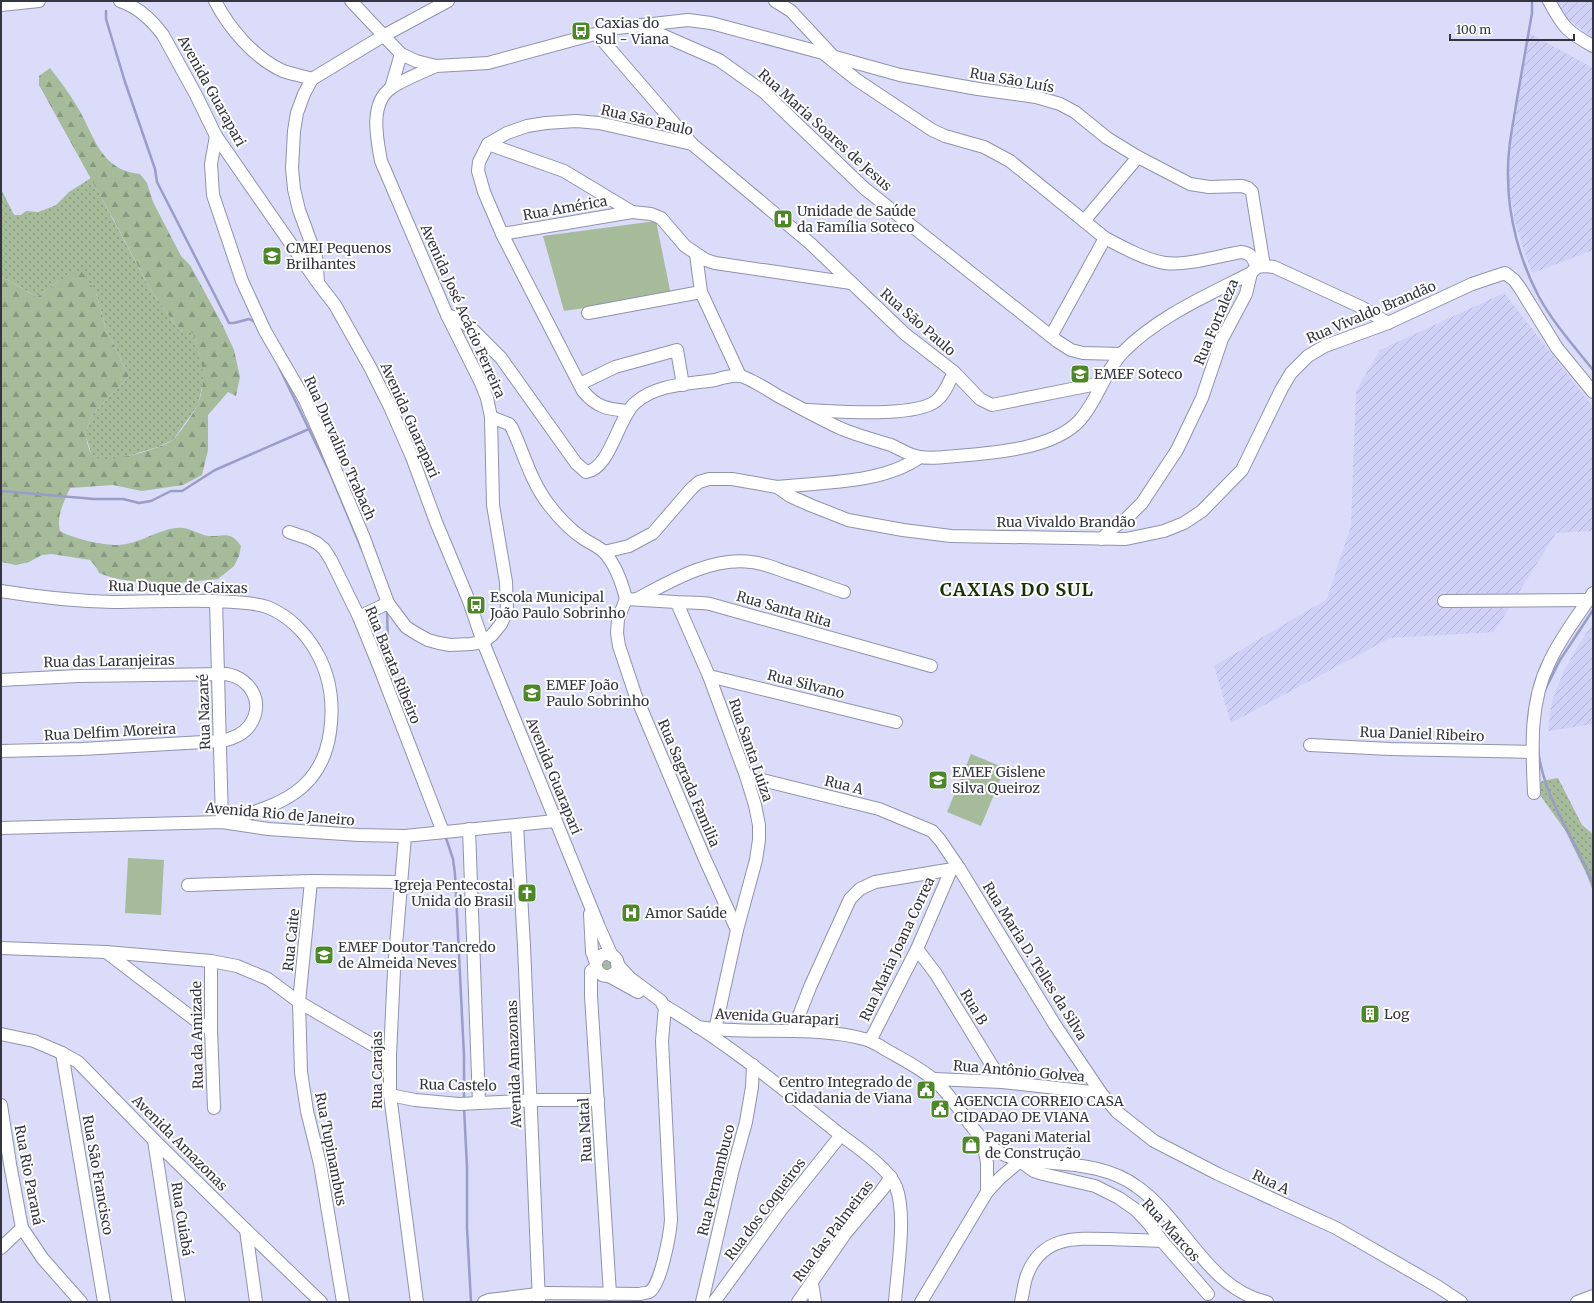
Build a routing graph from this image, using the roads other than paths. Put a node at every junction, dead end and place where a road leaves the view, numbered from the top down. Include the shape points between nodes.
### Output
1 (39, 1) edge
2 (120, 1) edge
3 (215, 1) edge
4 (448, 1) edge
5 (775, 1) edge
6 (1549, 1) edge
7 (358, 4) edge
8 (1, 5) edge
9 (638, 25) junction
10 (597, 34) junction
11 (383, 36) junction
12 (1593, 46) edge
13 (401, 54) junction
14 (828, 55) junction
15 (436, 66) junction
16 (312, 79) junction
17 (391, 88) junction
18 (216, 136) junction
19 (488, 144) junction
20 (692, 144) junction
21 (1138, 157) junction
22 (632, 212) junction
23 (1084, 221) junction
24 (502, 234) junction
25 (1105, 238) junction
26 (696, 254) junction
27 (1257, 268) junction
28 (318, 283) junction
29 (852, 283) junction
30 (701, 292) junction
31 (588, 313) dead end
32 (447, 316) junction
33 (1388, 323) junction
34 (1051, 336) junction
35 (1121, 354) junction
36 (954, 372) junction
37 (740, 376) junction
38 (1102, 383) junction
39 (580, 384) junction
40 (683, 385) junction
41 (1593, 392) edge
42 (805, 410) junction
43 (628, 411) junction
44 (491, 417) junction
45 (920, 457) junction
46 (777, 487) junction
47 (289, 532) dead end
48 (1102, 539) junction
49 (604, 552) junction
50 (1, 591) edge
51 (844, 592) dead end
52 (1591, 596) edge
53 (631, 599) junction
54 (216, 601) junction
55 (1444, 601) dead end
56 (388, 603) junction
57 (677, 603) junction
58 (359, 617) junction
59 (483, 642) junction
60 (931, 666) dead end
61 (218, 674) junction
62 (709, 676) junction
63 (1, 680) edge
64 (896, 722) dead end
65 (221, 741) junction
66 (1310, 745) dead end
67 (1, 751) edge
68 (1532, 752) junction
69 (746, 776) junction
70 (1534, 793) dead end
71 (555, 821) junction
72 (222, 822) junction
73 (517, 825) junction
74 (1, 828) edge
75 (469, 829) junction
76 (932, 831) joint
77 (442, 832) junction
78 (405, 836) junction
79 (955, 869) junction
80 (311, 881) junction
81 (401, 882) junction
82 (188, 885) dead end
83 (589, 901) junction
84 (737, 930) junction
85 (1, 948) edge
86 (917, 949) junction
87 (106, 952) junction
88 (615, 960) junction
89 (211, 961) junction
90 (596, 965) junction
91 (608, 976) junction
92 (591, 996) junction
93 (299, 1002) junction
94 (664, 1006) junction
95 (697, 1027) junction
96 (211, 1030) junction
97 (715, 1030) junction
98 (793, 1032) junction
99 (1, 1034) edge
100 (870, 1041) junction
101 (62, 1053) junction
102 (390, 1055) junction
103 (753, 1065) junction
104 (1086, 1069) joint
105 (1002, 1082) junction
106 (938, 1084) junction
107 (1101, 1093) junction
108 (390, 1095) junction
109 (530, 1100) junction
110 (598, 1100) junction
111 (470, 1103) junction
112 (1, 1105) edge
113 (214, 1108) dead end
114 (841, 1135) junction
115 (154, 1140) junction
116 (983, 1140) junction
117 (1020, 1161) junction
118 (891, 1177) junction
119 (987, 1192) junction
120 (22, 1228) junction
121 (246, 1230) junction
122 (1162, 1241) junction
123 (1, 1248) edge
124 (1221, 1278) junction
125 (812, 1283) junction
126 (610, 1294) junction
127 (1593, 1296) edge
128 (539, 1298) edge
129 (1206, 1298) edge
130 (81, 1302) edge
131 (104, 1302) edge
132 (179, 1302) edge
133 (256, 1302) edge
134 (321, 1302) edge
135 (343, 1302) edge
136 (417, 1302) edge
137 (484, 1302) edge
138 (702, 1302) edge
139 (714, 1302) edge
140 (798, 1302) edge
141 (815, 1302) edge
142 (895, 1302) edge
143 (921, 1302) edge
144 (1021, 1302) edge
145 (1267, 1302) edge
146 (1461, 1302) edge
147 (1577, 1302) edge

1 - 8 street
2 - 18 street, Avenida Guarapari via 142,13 163,35
3 - 16 street via 232,28 263,60 283,71
4 - 11 street
5 - 14 street via 791,11
6 - 12 street via 1568,31
7 - 11 street
9 - 10 street, Avenida José Acácio Ferreira
9 - 14 street, Avenida José Acácio Ferreira via 688,20 711,23
9 - 34 street, Rua Maria Soares de Jesus via 719,60 764,92 864,188
10 - 15 street, Avenida José Acácio Ferreira via 488,64
10 - 20 street
11 - 13 street
11 - 16 street
13 - 15 street, Avenida José Acácio Ferreira
13 - 17 street, Avenida José Acácio Ferreira
14 - 21 street, Rua São Luís via 900,75 1060,104 1076,112 1107,138
14 - 23 street, Avenida José Acácio Ferreira via 857,80 932,130 984,147 1010,161
15 - 17 street, Avenida José Acácio Ferreira
16 - 28 street via 297,113 292,168 299,210 316,256
17 - 32 street, Avenida José Acácio Ferreira via 379,103 377,139 381,161
18 - 28 street, Avenida Guarapari
18 - 56 street, Rua Durvalino Trabach via 211,164 213,195 240,274 265,331 305,400 364,538
19 - 20 street, Rua São Paulo via 527,126 576,121 599,123
19 - 22 street via 564,171
19 - 24 street via 479,162 478,171
20 - 29 street, Rua São Paulo via 811,244
21 - 23 street
21 - 27 street, Rua São Luís via 1190,184 1209,187 1234,185 1248,188 1253,199
22 - 24 street, Rua América
22 - 26 street via 661,218 685,246
23 - 25 street, Avenida José Acácio Ferreira
24 - 39 street
25 - 27 street, Avenida José Acácio Ferreira via 1165,263 1176,264 1241,252 1251,255
25 - 34 street
26 - 29 street via 715,263
26 - 30 street
27 - 33 street via 1274,267 1361,307
27 - 35 street via 1173,312 1145,332
27 - 48 street, Rua Fortaleza via 1222,339 1202,398 1177,450 1142,503
28 - 59 street, Avenida Guarapari via 335,305 390,407 469,601
29 - 36 street, Rua São Paulo via 906,334
30 - 31 street
30 - 37 street
32 - 43 street via 459,319 472,329 501,358 576,463 586,472 597,468 603,460
32 - 44 street, Avenida José Acácio Ferreira via 481,383
33 - 41 street, Rua Vivaldo Brandão via 1472,284 1505,273 1517,284 1557,348
33 - 48 street, Rua Vivaldo Brandão via 1325,346 1308,356 1291,373 1242,470 1202,511 1184,523 1164,531 1126,539
34 - 35 street, Rua Maria Soares de Jesus via 1071,350 1083,353
35 - 38 street
36 - 38 street, Rua São Paulo via 980,399 992,405
36 - 42 street via 936,401 922,408 892,412
37 - 40 street
37 - 42 street
38 - 45 street via 1080,420 1057,436 1006,450 947,457
39 - 40 street via 615,367 677,350
39 - 43 street via 590,400 599,406
40 - 43 street via 652,393 636,402
42 - 45 street via 843,429
44 - 49 street via 512,428 525,462 547,503 582,538
44 - 59 street, Avenida José Acácio Ferreira via 493,506 508,599 507,611 501,624
45 - 46 street via 891,472 857,479
46 - 48 street, Rua Vivaldo Brandão via 790,496 848,520 903,530 951,536
46 - 49 street, Rua Vivaldo Brandão via 732,479 700,482 691,488 653,533 629,546
47 - 58 street, Rua Barata Ribeiro via 307,538 324,549
49 - 53 street
50 - 54 street, Rua Duque de Caixas via 111,602
51 - 53 street via 772,566 734,561 709,566
52 - 55 street
52 - 68 street via 1557,647 1541,683
53 - 57 street, Rua Santa Rita
53 - 84 street, Rua Sagrada Familia via 618,619 619,646 635,694
54 - 61 street, Rua Nazaré
54 - 72 street, Rua Duque de Caixas via 267,607 291,621 303,632 321,660 332,699 332,721 325,755 304,785 280,803
56 - 58 street
56 - 59 street, Rua Durvalino Trabach via 406,627 428,640 450,645
57 - 60 street, Rua Santa Rita via 710,604
57 - 62 street, Rua Santa Luiza
58 - 77 street, Rua Barata Ribeiro
59 - 71 street, Avenida Guarapari
61 - 63 street, Rua das Laranjeiras
61 - 65 street, Rua Nazaré
61 - 65 street, Rua das Laranjeiras via 235,676 243,680 255,699 254,717 250,726 237,737
62 - 64 street, Rua Silvano
62 - 69 street, Rua Santa Luiza
65 - 67 street, Rua Delfim Moreira via 82,750
65 - 72 street, Rua Nazaré
66 - 68 street, Rua Daniel Ribeiro via 1390,750
68 - 70 street
69 - 76 street, Rua A via 879,809
69 - 84 street, Rua Santa Luiza via 755,805 759,840
71 - 73 street, Avenida Rio de Janeiro
71 - 83 street, Avenida Guarapari
72 - 74 street, Avenida Rio de Janeiro
72 - 78 street, Avenida Rio de Janeiro via 268,829
73 - 75 street, Avenida Rio de Janeiro
73 - 109 street, Avenida Amazonas
75 - 77 street, Avenida Rio de Janeiro
75 - 111 street
76 - 79 street, Rua Maria D. Telles da Silva via 940,840
77 - 78 street, Avenida Rio de Janeiro
78 - 81 street, Rua Carajas
79 - 86 street, Rua Maria Joana Correa
79 - 98 street via 875,882 860,889 850,899 810,987
79 - 104 street, Rua Maria D. Telles da Silva
80 - 81 street
80 - 82 street
80 - 93 street, Rua Caite
81 - 102 street, Rua Carajas
83 - 88 street, Avenida Guarapari
83 - 90 street, Avenida Guarapari via 592,952
84 - 97 street, Rua Santa Luiza
85 - 87 street
86 - 100 street, Rua Maria Joana Correa
86 - 105 street, Rua B via 936,974
87 - 89 street
87 - 96 street
88 - 90 street via 602,955
88 - 91 street via 616,970
88 - 94 street, Avenida Guarapari via 630,978 661,1000
89 - 93 street via 252,971 268,979
89 - 96 street, Rua da Amizade
90 - 91 street via 599,973
90 - 92 street, Rua Natal via 591,971
91 - 92 street
91 - 94 street via 658,1006
92 - 110 street, Rua Natal
93 - 102 street
93 - 135 street, Rua Tupinambus via 301,1072 307,1111 320,1164
94 - 95 street, Avenida Guarapari
94 - 126 street via 662,1041 669,1237 654,1288 640,1294
95 - 97 street, Avenida Guarapari
95 - 103 street
96 - 113 street, Rua da Amizade
97 - 98 street, Avenida Guarapari
98 - 100 street, Avenida Guarapari via 834,1034
99 - 101 street, Avenida Amazonas via 34,1041
100 - 106 street, Avenida Guarapari via 913,1065
101 - 115 street, Avenida Amazonas via 78,1062
101 - 131 street, Rua São Francisco
102 - 108 street, Rua Carajas
103 - 114 street
103 - 138 street, Rua Pernambuco via 746,1122
104 - 107 street, Rua A
105 - 106 street, Rua Antônio Golvea
105 - 107 street, Rua Antônio Golvea
106 - 116 street
107 - 146 street, Rua A via 1117,1112 1154,1140 1218,1174 1336,1228
108 - 111 street, Rua Castelo via 415,1100
108 - 136 street, Rua Carajas
109 - 110 street, Rua Castelo
109 - 111 street, Rua Castelo
109 - 128 street, Avenida Amazonas
110 - 126 street, Rua Natal
112 - 120 street, Rua Rio Paraná
114 - 118 street
114 - 139 street, Rua dos Coqueiros via 780,1210
115 - 121 street, Avenida Amazonas
115 - 132 street, Rua Cuiabá
116 - 117 street via 996,1151
116 - 119 street via 987,1163
117 - 119 street
117 - 122 street, Rua Marcos via 1043,1174 1095,1186 1119,1198 1136,1210
117 - 124 street via 1055,1163 1106,1171 1134,1184 1164,1212
118 - 125 street, Rua das Palmeiras via 845,1234
118 - 142 street via 899,1194 901,1214
119 - 143 street
120 - 123 street
120 - 130 street, Rua Rio Paraná via 43,1259
121 - 133 street
121 - 134 street, Avenida Amazonas
122 - 129 street, Rua Marcos
122 - 144 street via 1079,1238 1053,1245 1043,1252 1027,1275
124 - 129 street, Rua Marcos
124 - 145 street via 1247,1296
125 - 140 street, Rua das Palmeiras
125 - 141 street
126 - 128 street
127 - 147 street
128 - 137 street

